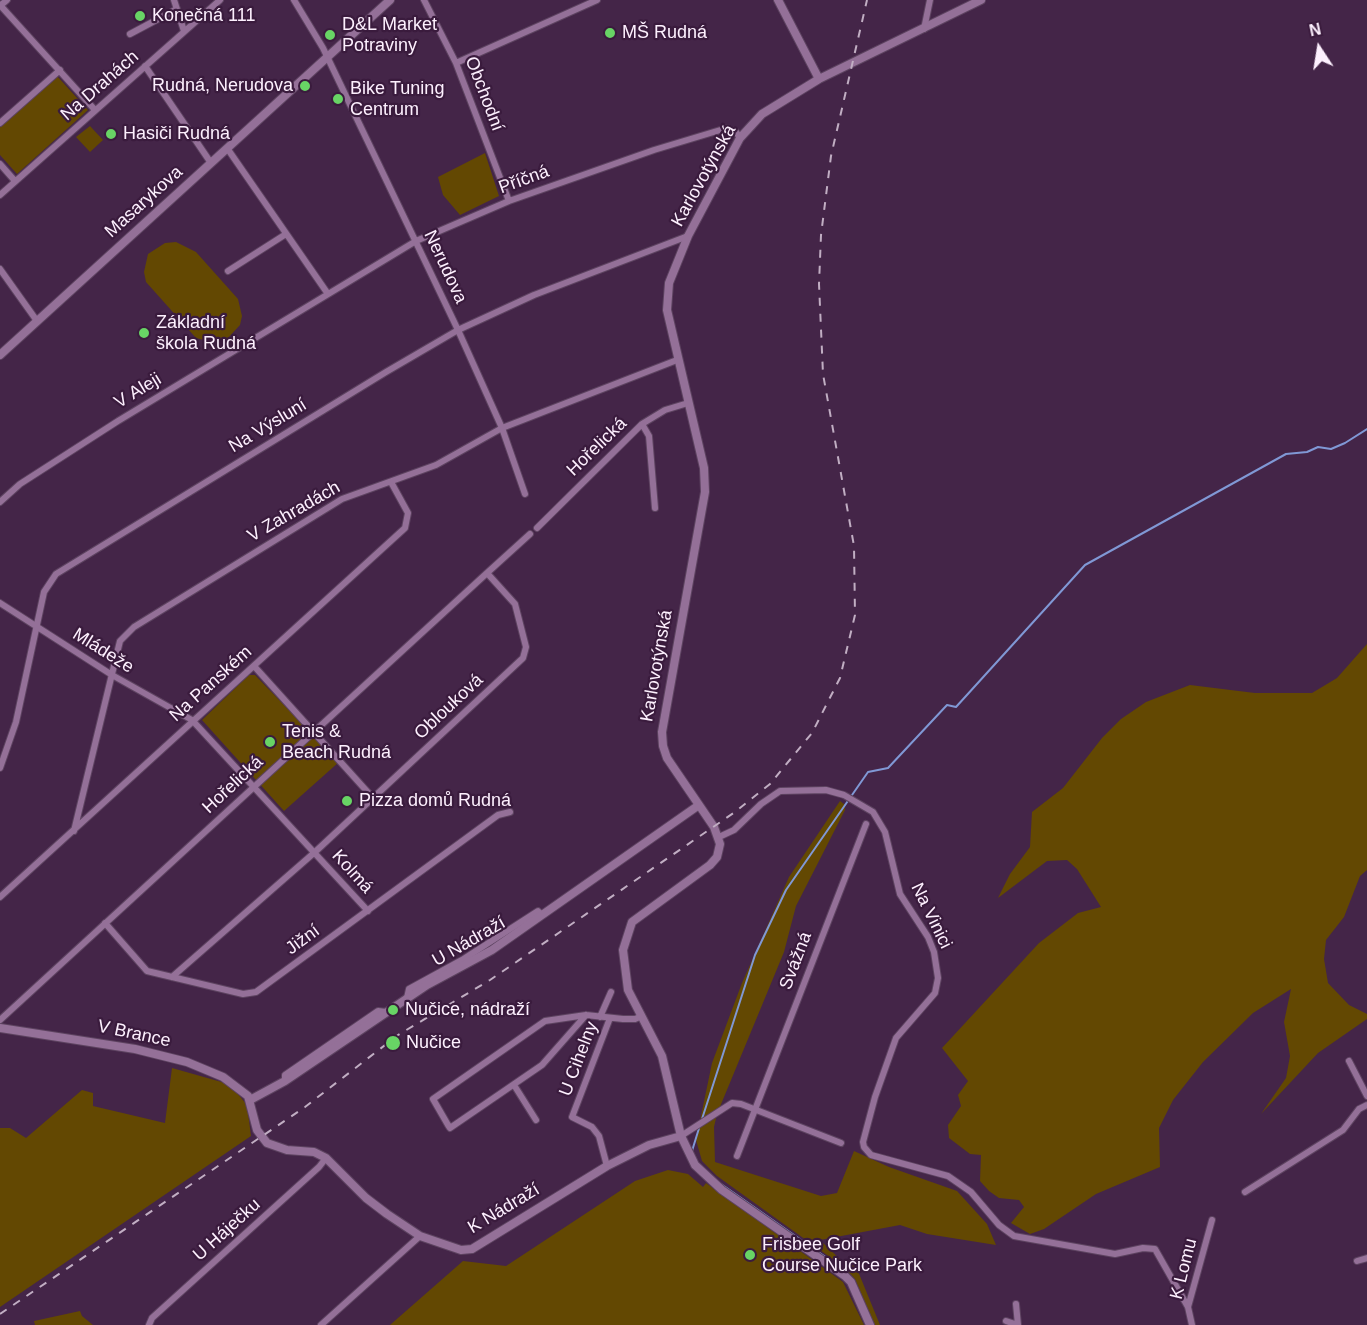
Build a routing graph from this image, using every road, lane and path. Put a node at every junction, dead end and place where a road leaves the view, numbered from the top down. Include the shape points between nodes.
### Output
1 (7, 0) edge
2 (174, 0) edge
3 (220, 0) edge
4 (294, 0) edge
5 (390, 0) edge
6 (424, 0) edge
7 (597, 0) edge
8 (778, 0) edge
9 (930, 0) edge
10 (981, 0) edge
11 (0, 6) edge
12 (177, 9) junction
13 (924, 29) junction
14 (184, 32) junction
15 (130, 34) dead end
16 (327, 57) junction
17 (456, 63) junction
18 (145, 66) junction
19 (60, 70) junction
20 (819, 78) junction
21 (95, 110) junction
22 (0, 123) edge
23 (741, 138) junction
24 (227, 148) junction
25 (211, 163) junction
26 (0, 164) edge
27 (15, 181) junction
28 (0, 195) edge
29 (508, 201) junction
30 (286, 234) junction
31 (688, 236) junction
32 (416, 241) junction
33 (0, 269) edge
34 (228, 271) dead end
35 (328, 294) junction
36 (37, 321) junction
37 (458, 330) junction
38 (0, 355) edge
39 (677, 360) junction
40 (688, 403) junction
41 (642, 424) junction
42 (502, 429) junction
43 (392, 482) junction
44 (525, 494) dead end
45 (0, 502) edge
46 (655, 508) dead end
47 (537, 528) dead end
48 (530, 534) dead end
49 (487, 573) junction
50 (0, 603) edge
51 (36, 626) junction
52 (254, 666) junction
53 (112, 675) junction
54 (192, 720) junction
55 (314, 730) junction
56 (0, 768) edge
57 (253, 787) junction
58 (373, 798) junction
59 (699, 805) junction
60 (510, 812) dead end
61 (866, 824) dead end
62 (74, 831) junction
63 (719, 837) junction
64 (315, 852) junction
65 (0, 897) edge
66 (368, 911) junction
67 (105, 923) junction
68 (172, 977) junction
69 (611, 992) dead end
70 (586, 1015) junction
71 (642, 1016) junction
72 (600, 1017) junction
73 (610, 1018) junction
74 (0, 1020) edge
75 (0, 1028) edge
76 (1349, 1061) dead end
77 (514, 1085) junction
78 (1367, 1096) edge
79 (250, 1100) junction
80 (1367, 1105) edge
81 (755, 1109) junction
82 (536, 1120) dead end
83 (681, 1136) junction
84 (841, 1143) dead end
85 (736, 1156) dead end
86 (326, 1158) junction
87 (607, 1166) junction
88 (1245, 1192) dead end
89 (1212, 1220) dead end
90 (420, 1236) junction
91 (1367, 1258) edge
92 (1357, 1261) dead end
93 (1016, 1304) dead end
94 (1188, 1308) junction
95 (1006, 1321) dead end
96 (149, 1325) edge
97 (321, 1325) edge
98 (870, 1325) edge
99 (1192, 1325) edge

1 - 11 street
2 - 12 street
3 - 14 street, Na Drahách
4 - 16 street, Nerudova
5 - 16 street, Masarykova
6 - 17 street, Obchodní
7 - 17 street
8 - 20 street
9 - 13 street
10 - 13 street, Karlovotýnská
11 - 19 street
12 - 14 street
12 - 15 street
13 - 20 street, Karlovotýnská
14 - 18 street, Na Drahách
16 - 24 street, Masarykova
16 - 32 street, Nerudova
17 - 29 street, Obchodní
18 - 21 street, Na Drahách
18 - 25 street
19 - 21 street
19 - 22 street
20 - 23 street, Karlovotýnská via 762,114
21 - 27 street, Na Drahách
23 - 29 street, Příčná via 727,128
23 - 31 street, Karlovotýnská
24 - 25 street, Masarykova
24 - 30 street
25 - 36 street, Masarykova
26 - 27 street
27 - 28 street, Na Drahách
29 - 32 street, Příčná
30 - 34 street
30 - 35 street
31 - 37 street, Na Výsluní via 534,295
31 - 39 street, Karlovotýnská via 669,283 667,310
32 - 35 street, Příčná
32 - 37 street, Nerudova
33 - 36 street
35 - 45 street, V Aleji via 59,458
36 - 38 street, Masarykova
37 - 42 street, Nerudova
37 - 51 street, Na Výsluní via 56,574 44,592
39 - 40 street, Karlovotýnská
39 - 42 street, V Zahradách
40 - 41 street, Hořelická via 665,410
40 - 59 street, Karlovotýnská via 704,468 705,492 662,732 667,758
41 - 46 street via 649,436
41 - 47 street, Hořelická
42 - 43 street, V Zahradách via 436,465
42 - 44 street, Nerudova
43 - 52 street, Na Panském via 408,513 405,528
43 - 53 street, V Zahradách via 342,499 135,627 120,640
48 - 49 street
49 - 55 street, Hořelická
49 - 58 street, Oblouková via 515,604 526,647 523,658
50 - 51 street, Mládeže
51 - 53 street, Mládeže
51 - 56 street, Na Výsluní via 16,722
52 - 54 street, Na Panském
52 - 55 street
53 - 54 street, Mládeže
53 - 62 street, V Zahradách
54 - 57 street, Mládeže
54 - 62 street, Na Panském
55 - 57 street, Hořelická
55 - 58 street
57 - 64 street, Kolmá
57 - 67 street, Hořelická
58 - 64 street, Oblouková
59 - 63 street, Karlovotýnská
59 - 79 street, U Nádraží via 492,950 407,998 285,1081
60 - 66 street, Jižní via 498,815
61 - 81 street, Svážná
62 - 65 street, Na Panském
63 - 71 street via 714,862 642,913 626,935 623,950 627,990
63 - 94 street, Na Vinici via 742,824 780,791 826,790 844,795 873,812 885,832 900,894 934,952 938,978 935,993 896,1038 875,1097 864,1148 871,1155 948,1176 971,1192 999,1225 1014,1236 1115,1254 1155,1249
64 - 66 street, Kolmá
64 - 68 street, Oblouková
66 - 68 street, Jižní via 256,992 243,994
67 - 68 street, Jižní via 147,971
67 - 74 street, Hořelická
69 - 72 street
70 - 72 street
70 - 77 street via 542,1065
70 - 77 street via 545,1021 433,1099 450,1128
71 - 73 street
71 - 83 street via 662,1056
72 - 73 street
73 - 87 street, U Cihelny via 572,1117 599,1136
75 - 79 street, V Brance via 95,1042 187,1062 232,1082
76 - 78 street
77 - 82 street
79 - 86 street via 256,1130 267,1143
80 - 88 street via 1359,1109 1343,1130
81 - 83 street via 741,1104 724,1106
81 - 84 street
81 - 85 street, Svážná
83 - 87 street, K Nádraží via 649,1145
83 - 98 street via 695,1165 722,1190 851,1282
86 - 90 street, K Nádraží via 366,1198
86 - 96 street, U Háječku via 152,1318
87 - 90 street, K Nádraží via 472,1249 451,1248
89 - 94 street, K Lomu
90 - 97 street
91 - 92 street
93 - 95 street via 1018,1325
94 - 99 street, K Lomu

